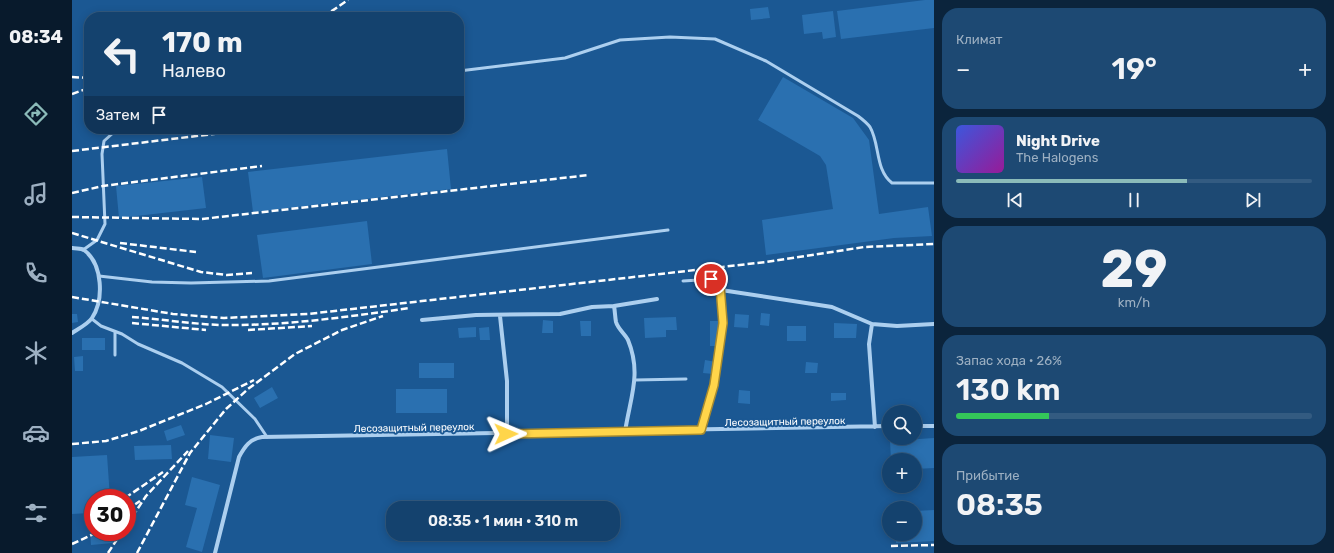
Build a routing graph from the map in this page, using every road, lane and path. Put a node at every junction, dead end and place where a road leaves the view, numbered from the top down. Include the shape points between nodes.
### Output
1 (464, 70) edge
2 (111, 134) edge
3 (934, 183) edge
4 (668, 230) dead end
5 (72, 248) edge
6 (83, 250) junction
7 (99, 276) junction
8 (683, 281) dead end
9 (721, 290) junction
10 (657, 299) dead end
11 (614, 306) junction
12 (500, 316) junction
13 (92, 319) junction
14 (422, 320) dead end
15 (872, 324) junction
16 (934, 324) edge
17 (115, 332) junction
18 (72, 333) edge
19 (115, 354) dead end
20 (686, 379) dead end
21 (635, 380) junction
22 (882, 426) edge
23 (922, 426) edge
24 (934, 426) edge
25 (875, 427) junction
26 (701, 430) junction
27 (625, 432) junction
28 (506, 434) junction
29 (267, 437) junction
30 (215, 553) edge

1 - 3 lane via 565,58 620,40 670,37 715,39 766,61 858,116 870,127 882,170 892,183
2 - 6 lane via 104,141 102,154 105,224 96,240
4 - 7 lane via 270,280 191,283
5 - 6 street
6 - 7 street via 96,263
7 - 13 street via 98,301
8 - 9 lane via 716,279
9 - 15 street via 832,307
9 - 26 street via 723,323 714,385
10 - 11 street
11 - 12 street via 592,307 560,314
11 - 21 street via 616,323 628,340 636,372
12 - 14 street via 476,315
12 - 28 street via 507,381
13 - 17 lane
13 - 18 street
15 - 16 street
15 - 25 street via 869,344
17 - 19 lane
17 - 29 lane via 182,363 222,387 254,419
20 - 21 lane
21 - 27 street
22 - 25 street, Лесозащитный переулок
23 - 24 street
25 - 26 street, Лесозащитный переулок
26 - 27 street, Лесозащитный переулок
27 - 28 street, Лесозащитный переулок
28 - 29 street, Лесозащитный переулок
29 - 30 street, Лесозащитный переулок via 253,439 245,446 239,457

